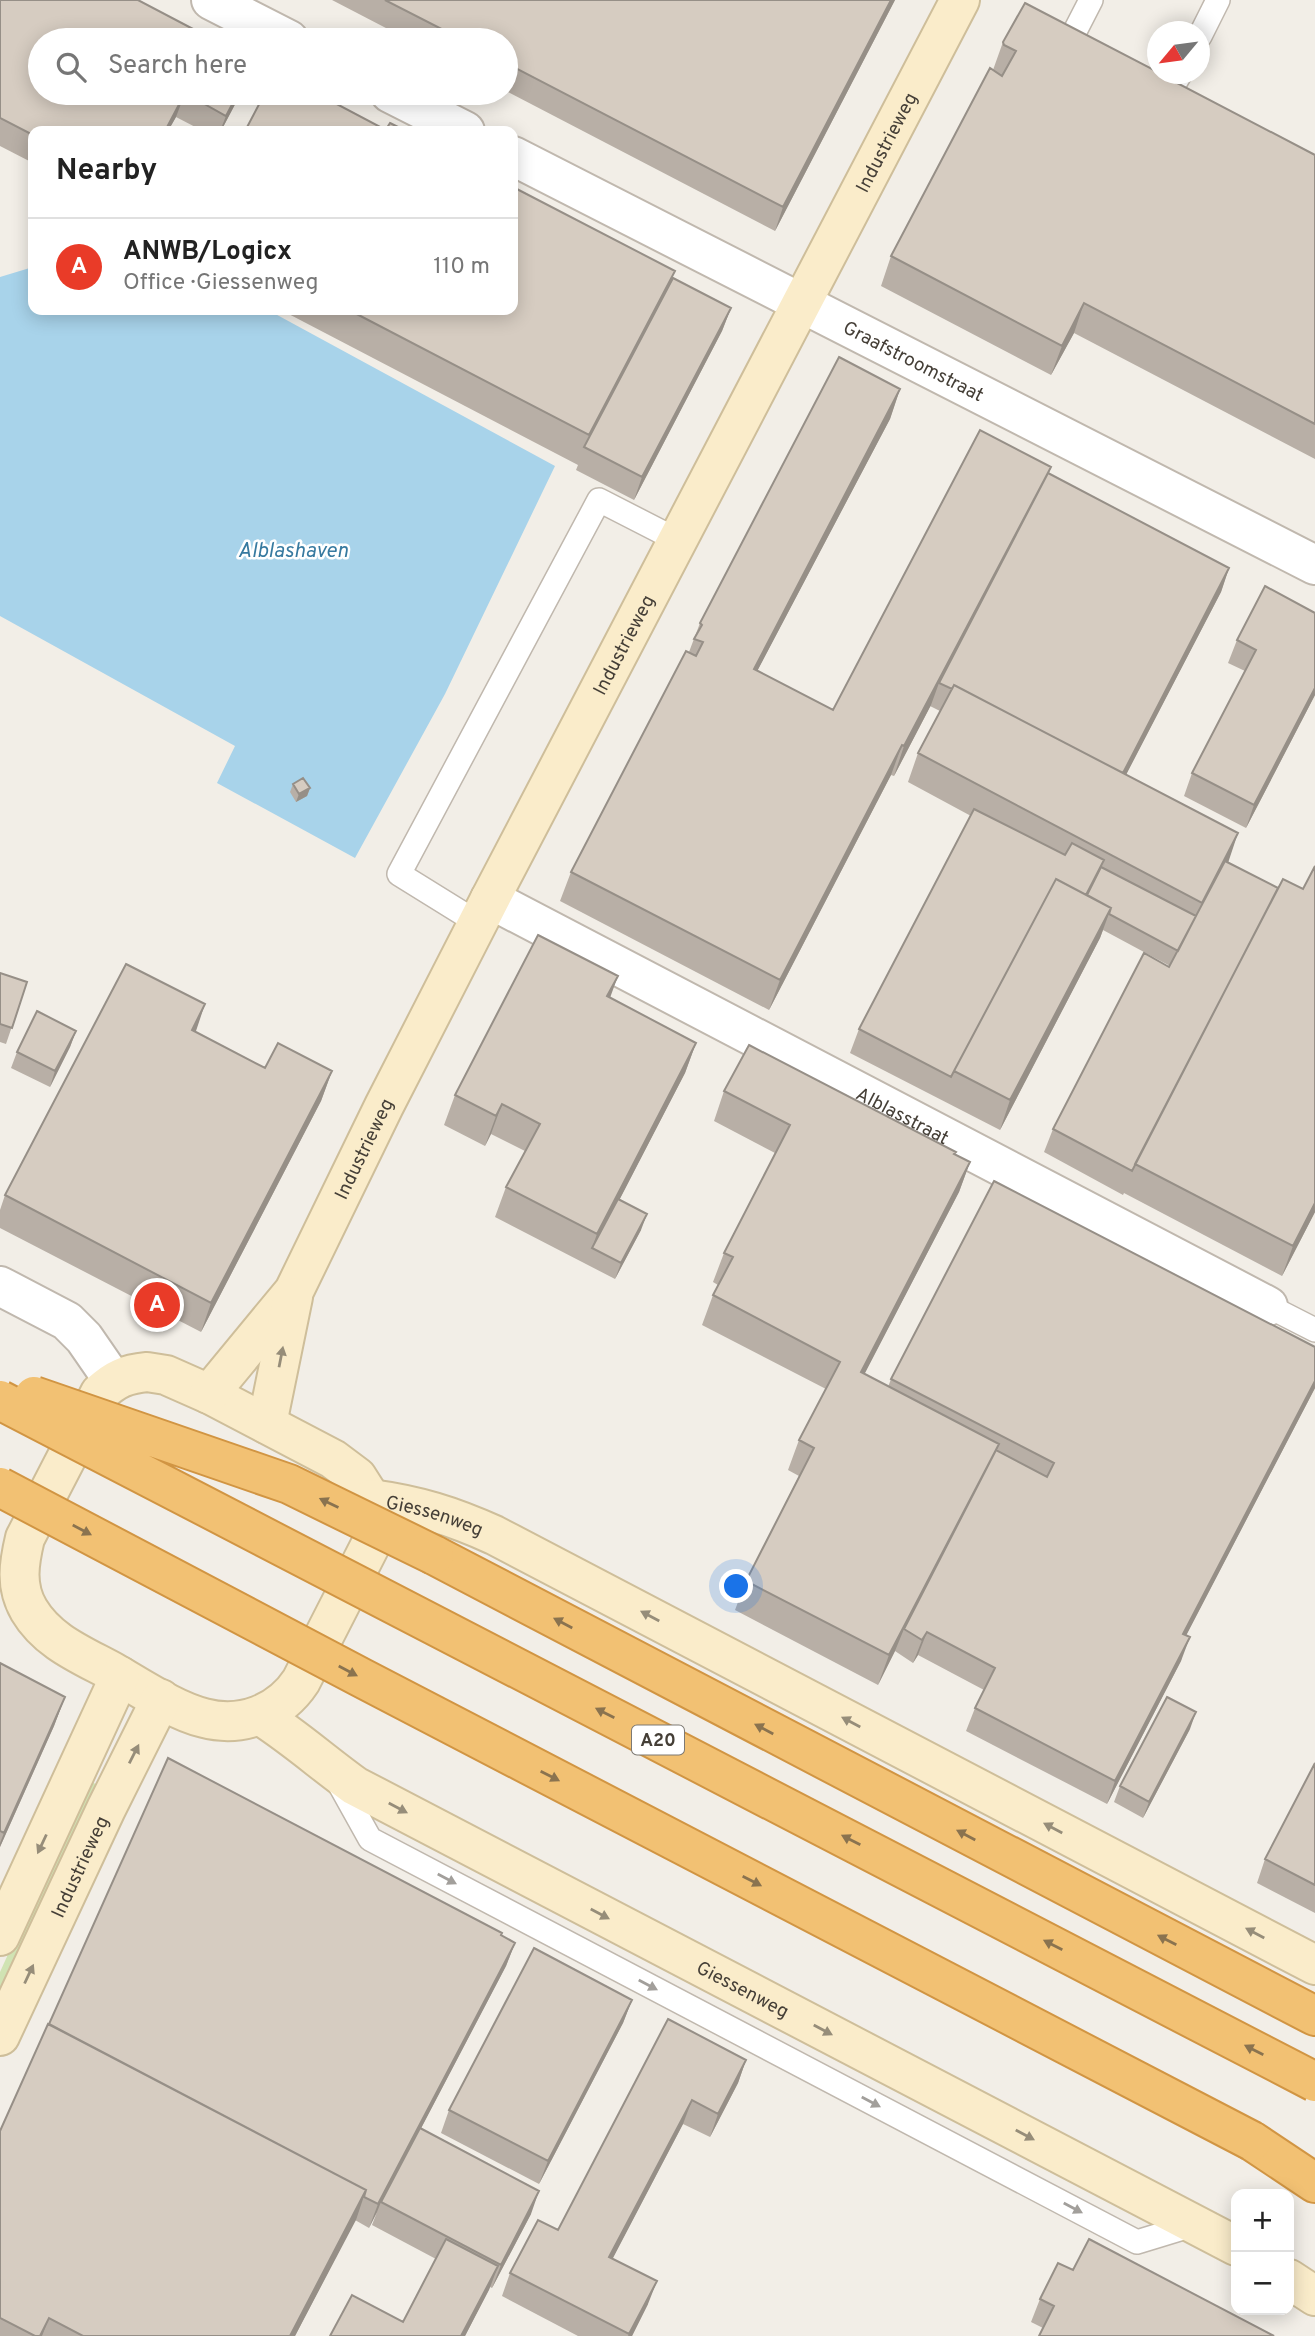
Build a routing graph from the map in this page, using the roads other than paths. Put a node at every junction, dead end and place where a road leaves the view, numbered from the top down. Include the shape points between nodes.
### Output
1 (211, 0) edge
2 (961, 0) edge
3 (1091, 0) edge
4 (1219, 0) edge
5 (1207, 21) edge
6 (1049, 25) edge
7 (266, 28) edge
8 (1072, 37) junction
9 (1095, 48) edge
10 (1179, 84) edge
11 (1196, 101) edge
12 (414, 105) edge
13 (455, 126) edge
14 (518, 159) edge
15 (802, 305) junction
16 (679, 541) junction
17 (1315, 565) edge
18 (484, 911) junction
19 (0, 1286) edge
20 (294, 1291) junction
21 (1268, 1306) joint
22 (1315, 1331) edge
23 (113, 1380) junction
24 (0, 1384) edge
25 (209, 1394) junction
26 (0, 1400) edge
27 (267, 1424) junction
28 (0, 1487) edge
29 (371, 1499) junction
30 (10, 1586) edge
31 (120, 1676) junction
32 (161, 1699) junction
33 (261, 1716) junction
34 (0, 1936) edge
35 (1315, 1965) edge
36 (1315, 2016) edge
37 (0, 2036) edge
38 (1315, 2082) edge
39 (1252, 2141) junction
40 (1315, 2174) edge
41 (1315, 2183) edge
42 (1231, 2243) edge
43 (1294, 2282) edge
44 (1315, 2296) edge

1 - 7 street
2 - 15 street, Industrieweg
3 - 8 lane
4 - 5 lane
6 - 8 lane
8 - 9 lane
10 - 11 lane
12 - 13 street
14 - 15 street, Graafstroomstraat
15 - 16 street, Industrieweg
15 - 17 street, Graafstroomstraat
16 - 18 street, Industrieweg
16 - 18 lane via 599,500 399,874
18 - 20 street, Industrieweg
18 - 21 street, Alblasstraat
19 - 23 street via 67,1321
20 - 25 street, Industrieweg
27 -> 20 street, Industrieweg
21 - 22 lane, Alblasstraat
23 - 25 street via 147,1373
23 - 30 street via 100,1393 25,1538
36 -> 24 highway, bridge via 434,1555 289,1484
25 - 27 street
38 -> 26 highway, A20, bridge
27 - 29 street via 333,1458 357,1477
28 -> 39 highway, bridge
29 - 33 street via 376,1517 373,1540 361,1564 297,1687
35 -> 29 street, Giessenweg via 494,1535 452,1516
30 - 31 street via 53,1639
31 - 32 street
31 -> 34 street
32 - 33 street via 203,1718
37 -> 32 street, Industrieweg
33 -> 42 street, Giessenweg via 355,1786
39 - 40 highway
39 - 41 highway
43 - 44 street

